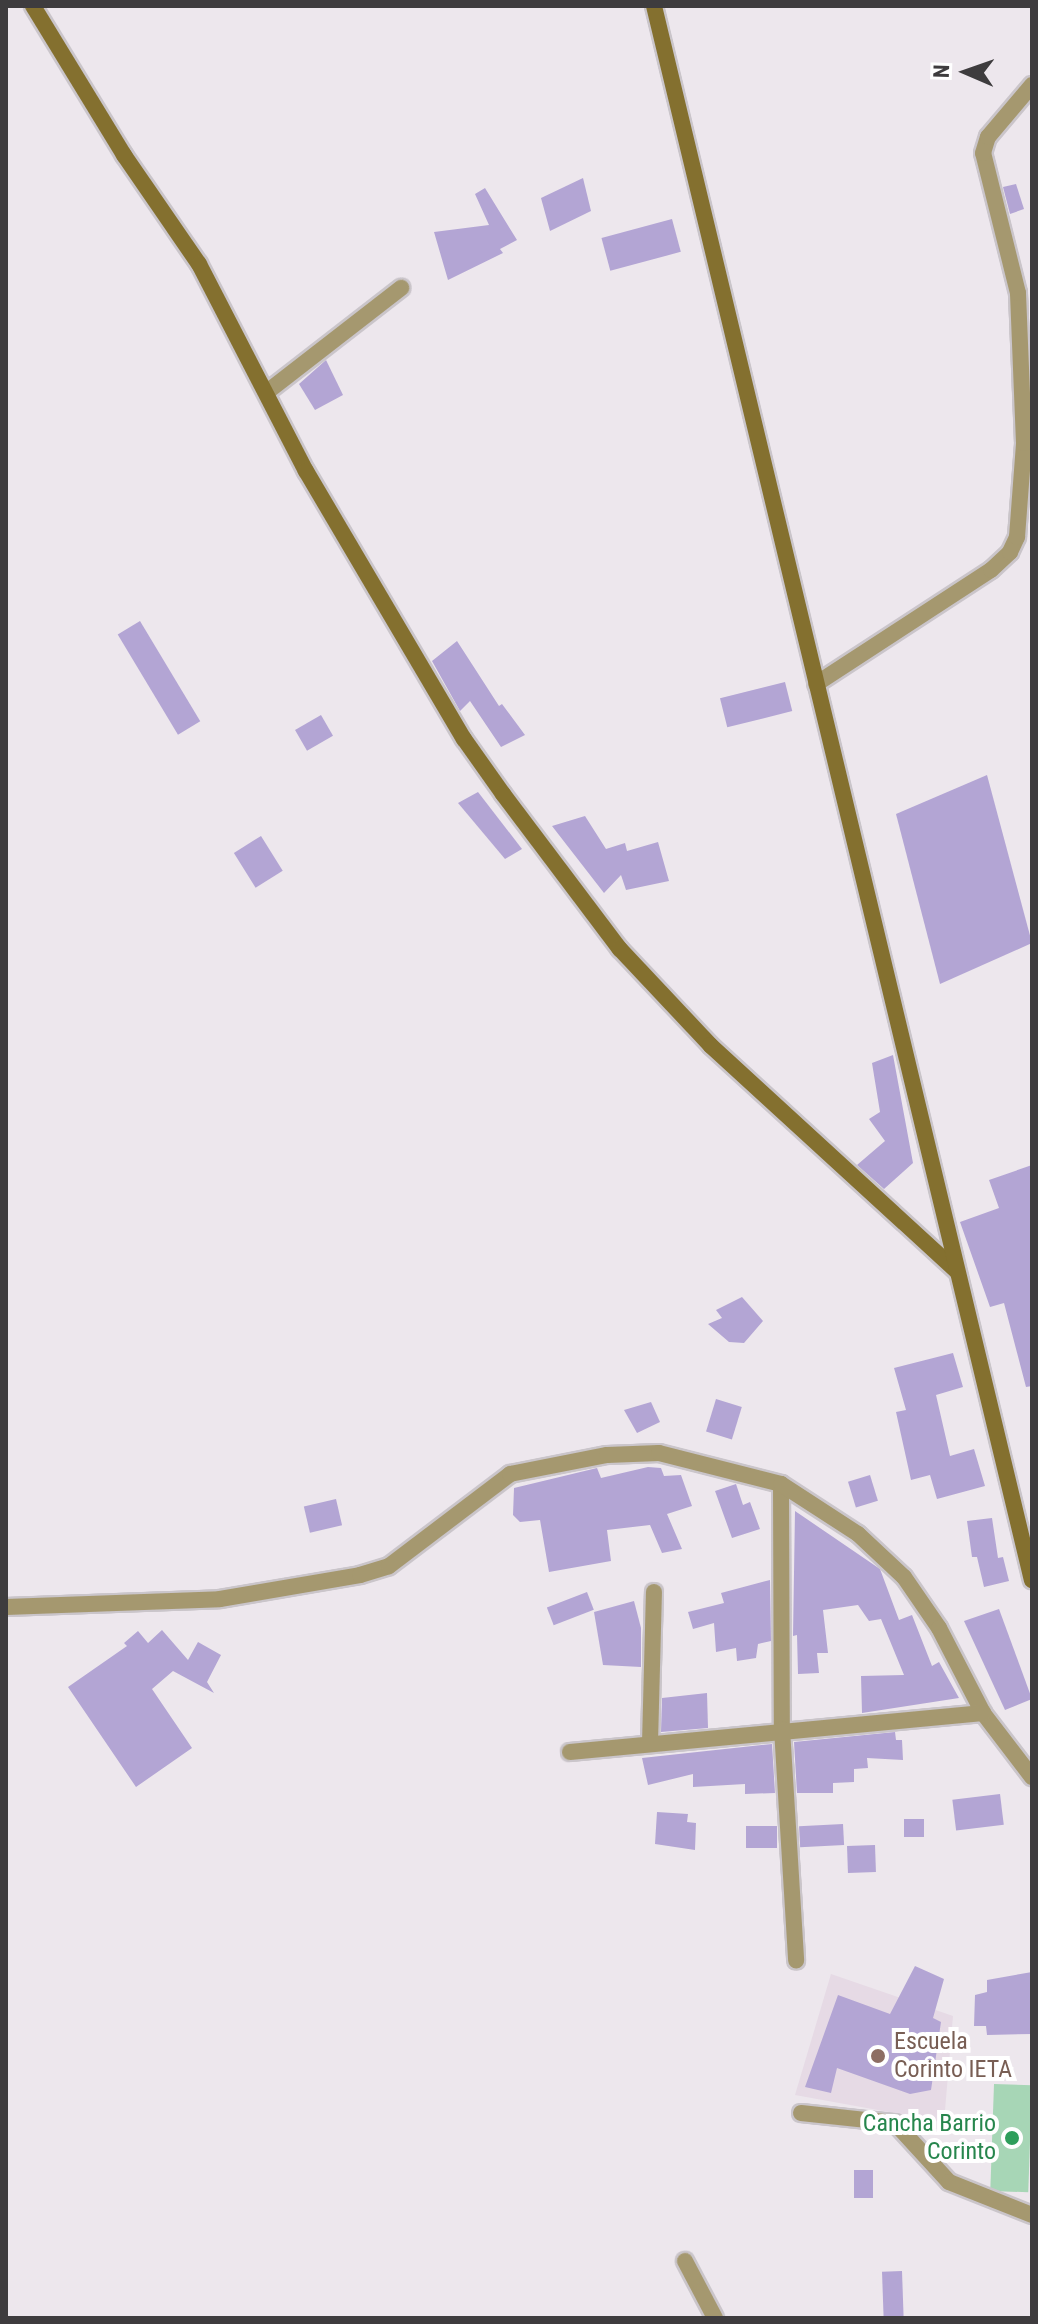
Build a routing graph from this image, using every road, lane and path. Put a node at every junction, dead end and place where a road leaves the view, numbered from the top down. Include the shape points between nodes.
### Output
1 (33, 6) edge
2 (654, 6) edge
3 (1032, 85) edge
4 (401, 288) dead end
5 (267, 392) junction
6 (816, 684) junction
7 (958, 1272) junction
8 (781, 1484) junction
9 (1029, 1556) edge
10 (1032, 1580) edge
11 (654, 1592) dead end
12 (6, 1607) edge
13 (983, 1713) junction
14 (782, 1729) junction
15 (650, 1743) junction
16 (570, 1752) dead end
17 (1024, 1757) edge
18 (1032, 1777) edge
19 (796, 1961) dead end
20 (801, 2113) dead end
21 (1032, 2215) edge
22 (685, 2261) dead end
23 (715, 2318) edge

1 - 5 street via 124,155 199,264
2 - 6 street
3 - 6 street via 988,137 983,153 1018,293 1024,443 1017,537 991,570
4 - 5 street
5 - 7 street via 306,471 464,739 592,912 710,1045
6 - 7 street
7 - 9 street
8 - 12 street via 659,1453 607,1455 497,1480 389,1566 360,1575 220,1599
8 - 13 street via 858,1534 904,1577 939,1628
8 - 14 street
9 - 10 street
11 - 15 street
13 - 14 street
13 - 17 street
14 - 15 street
14 - 19 street
15 - 16 street
17 - 18 street
20 - 21 street via 895,2123 949,2182 968,2194
22 - 23 street

